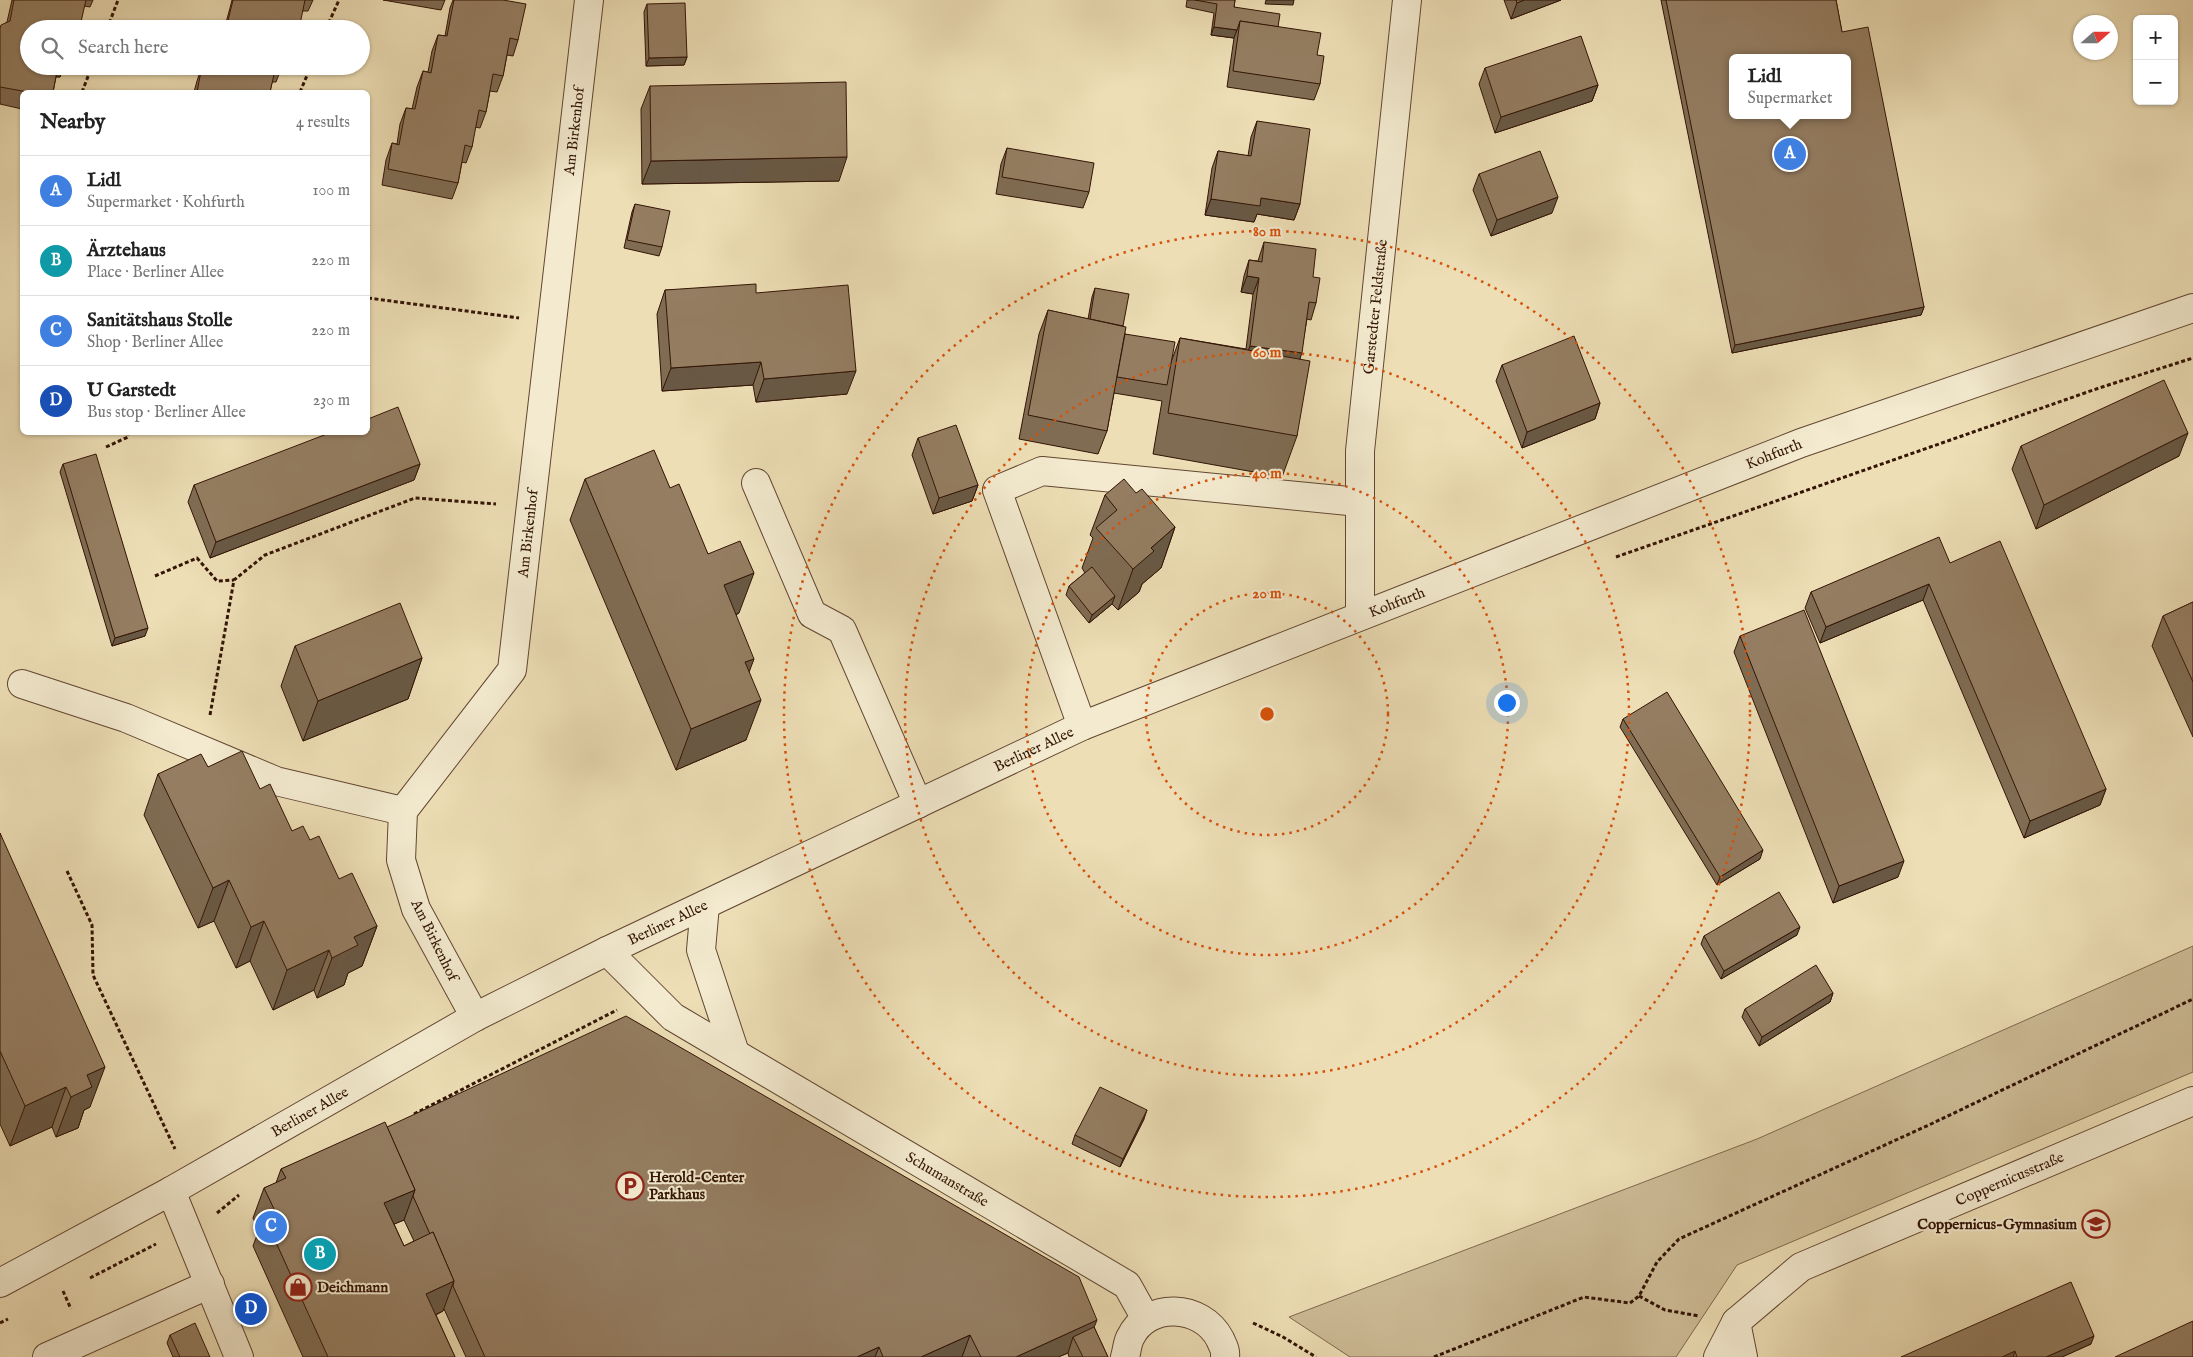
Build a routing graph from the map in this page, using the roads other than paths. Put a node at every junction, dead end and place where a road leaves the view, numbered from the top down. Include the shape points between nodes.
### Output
1 (589, 0) edge
2 (1407, 0) edge
3 (2193, 308) edge
4 (756, 483) dead end
5 (1359, 502) junction
6 (1360, 615) junction
7 (22, 684) dead end
8 (1082, 726) junction
9 (918, 804) junction
10 (403, 811) junction
11 (705, 905) junction
12 (607, 951) junction
13 (475, 1018) junction
14 (735, 1053) junction
15 (2193, 1101) edge
16 (180, 1185) junction
17 (0, 1284) edge
18 (210, 1284) junction
19 (1146, 1319) junction
20 (1736, 1322) junction
21 (47, 1357) edge
22 (239, 1357) edge
23 (1125, 1357) edge
24 (1226, 1357) edge
25 (1718, 1357) edge
26 (1744, 1357) edge

1 - 10 street, Am Birkenhof via 512,670
2 - 5 street, Garstedter Feldstraße via 1360,451
3 - 6 street, Kohfurth via 1801,443
4 - 9 street via 812,614 842,630
5 - 6 street, Garstedter Feldstraße
5 - 8 street via 1042,471 997,490
6 - 8 street, Berliner Allee
7 - 10 street via 126,718 276,781
8 - 9 street, Berliner Allee
9 - 11 street, Berliner Allee
10 - 13 street, Am Birkenhof via 401,860 416,909
11 - 12 street, Berliner Allee
11 - 14 street via 700,950
12 - 13 street, Berliner Allee
12 - 14 street, Schumanstraße via 673,1017
13 - 16 street, Berliner Allee
14 - 19 street, Schumanstraße via 1127,1285
15 - 20 street, Coppernicusstraße via 1801,1267
16 - 17 street, Berliner Allee
16 - 18 street via 187,1228
18 - 21 street
18 - 22 street
19 - 23 street via 1130,1337
19 - 24 street via 1170,1311 1194,1314 1214,1328 1226,1350
20 - 25 street
20 - 26 street

